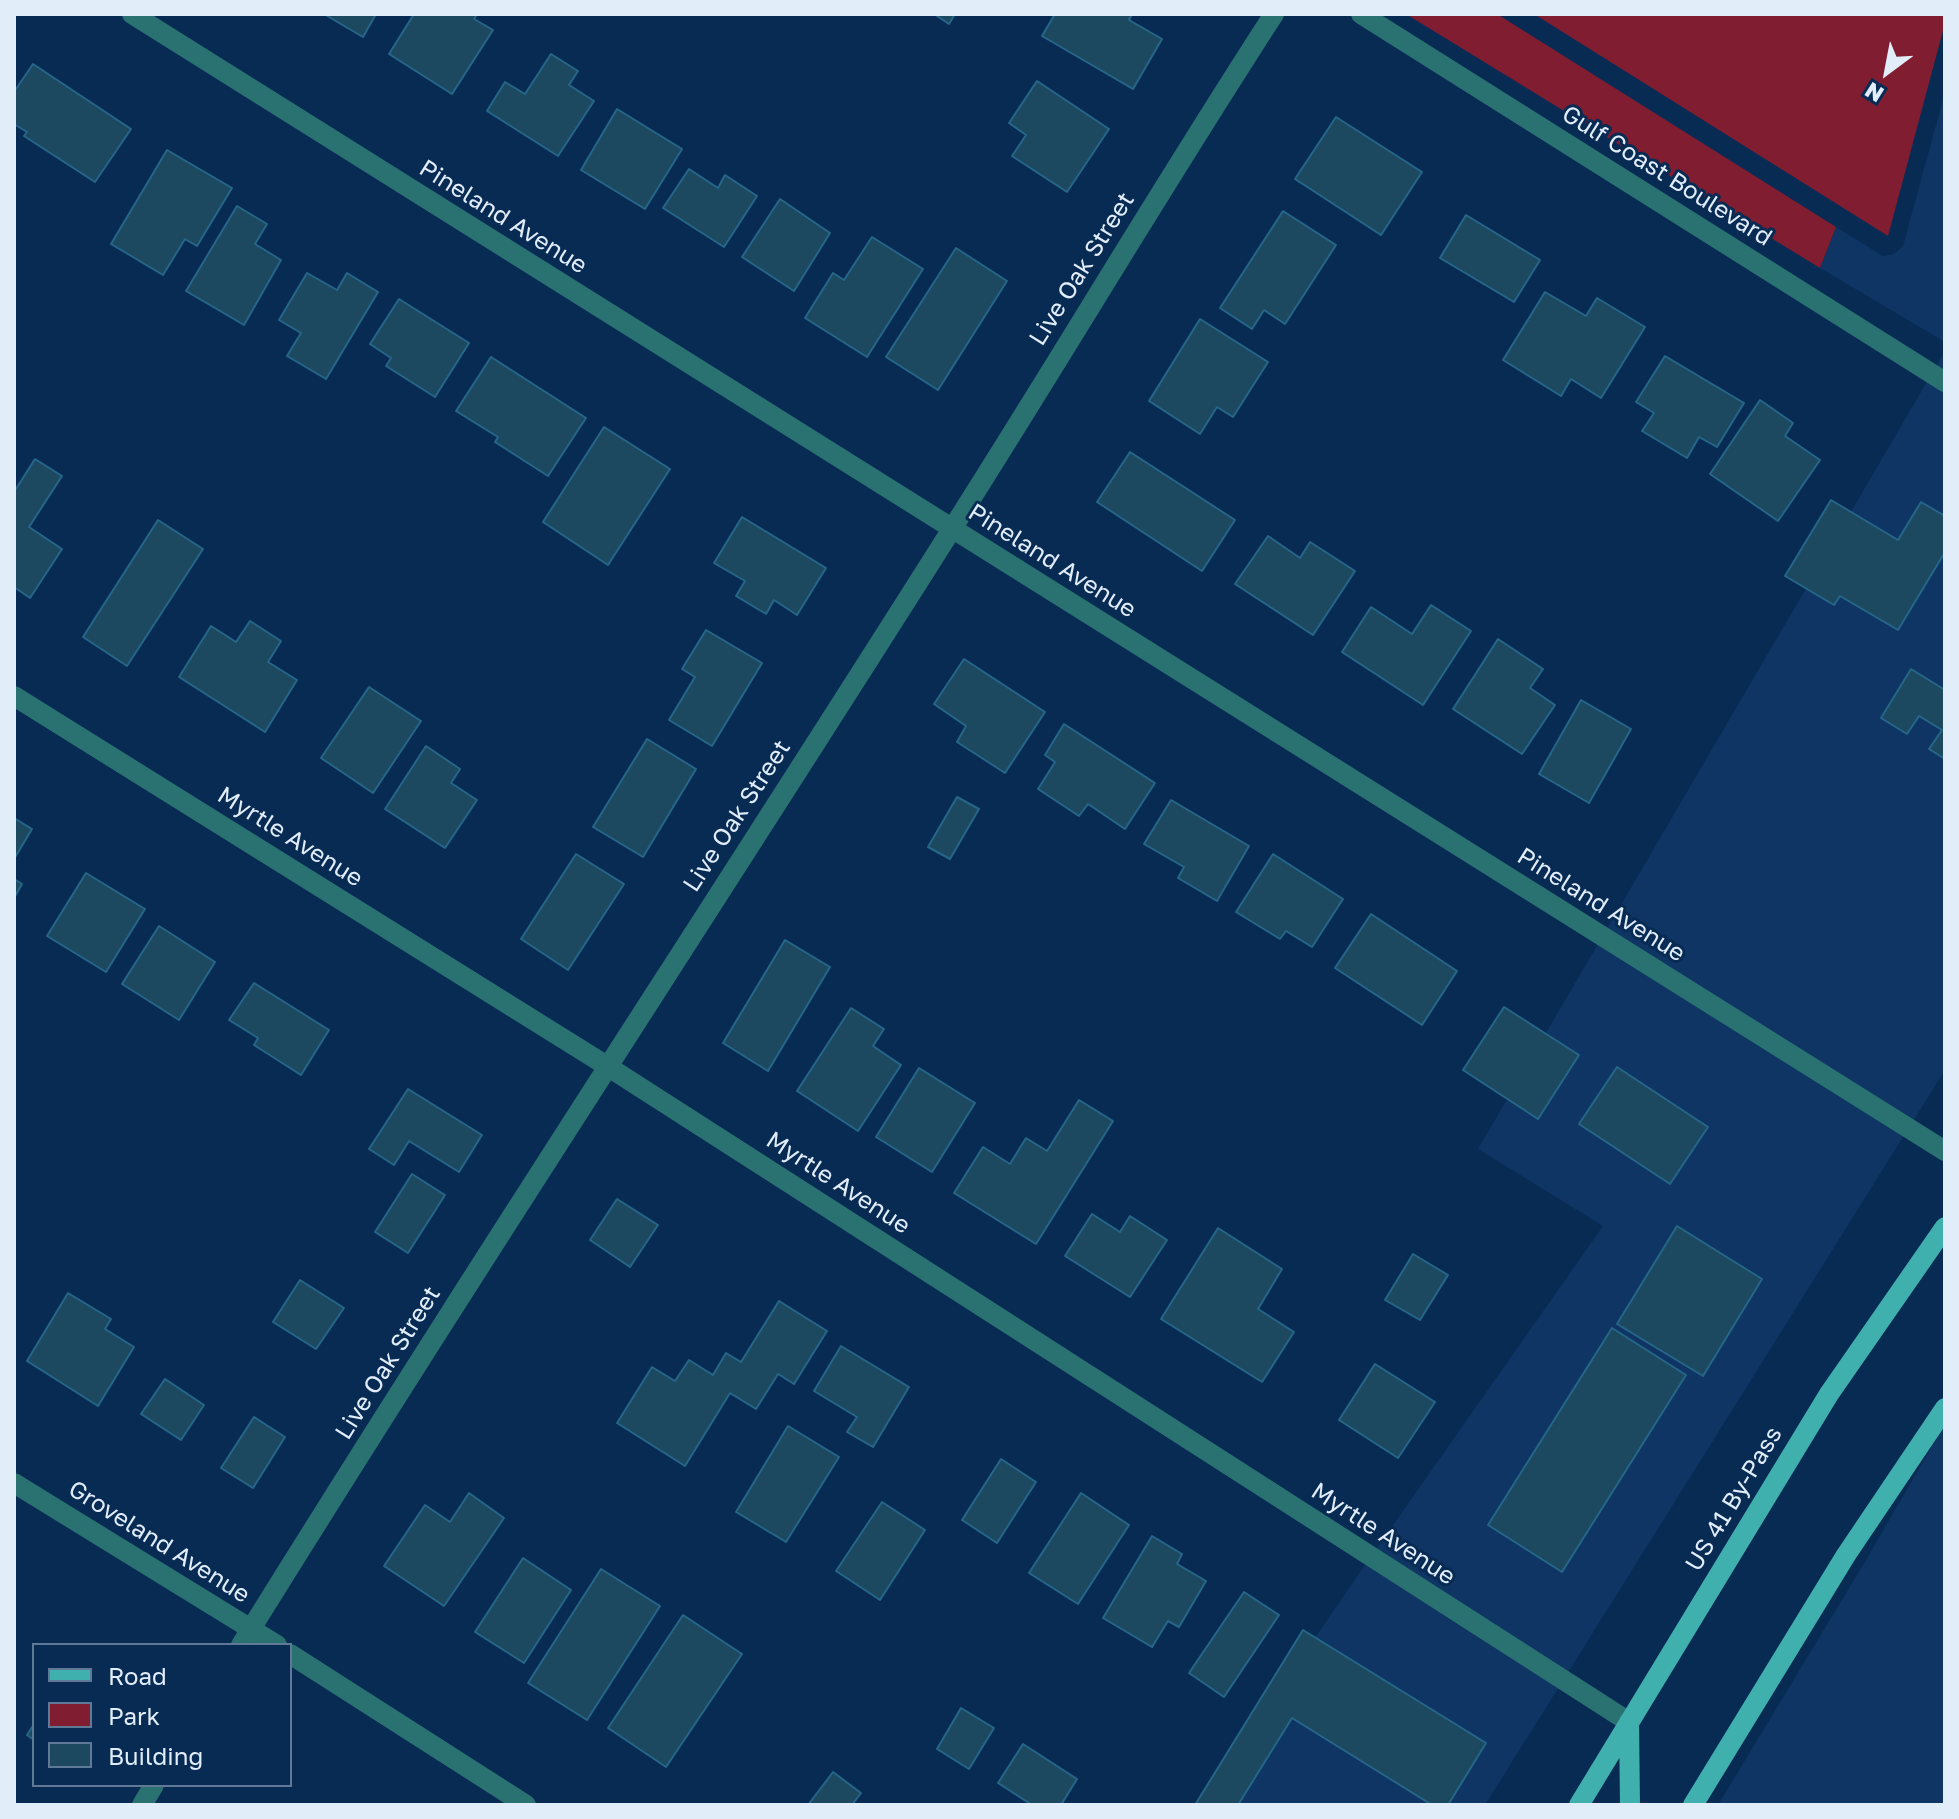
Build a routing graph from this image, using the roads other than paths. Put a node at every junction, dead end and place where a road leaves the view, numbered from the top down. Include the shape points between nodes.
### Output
1 (132, 14) edge
2 (1274, 14) edge
3 (1361, 14) edge
4 (1945, 382) edge
5 (952, 530) junction
6 (14, 696) edge
7 (607, 1066) junction
8 (1945, 1151) edge
9 (1945, 1227) edge
10 (1945, 1408) edge
11 (14, 1483) edge
12 (246, 1637) edge
13 (269, 1643) edge
14 (292, 1655) edge
15 (1629, 1722) junction
16 (153, 1787) edge
17 (142, 1805) edge
18 (526, 1805) edge
19 (1579, 1805) edge
20 (1630, 1805) edge
21 (1693, 1805) edge

1 - 5 street, Pineland Avenue
2 - 5 street, Live Oak Street
3 - 4 street, Gulf Coast Boulevard
5 - 7 street, Live Oak Street
5 - 8 street, Pineland Avenue
6 - 7 street, Myrtle Avenue
7 - 12 street, Live Oak Street
7 - 15 street, Myrtle Avenue
9 - 15 main road, US 41 By-Pass via 1829,1394
10 - 21 main road via 1846,1555
11 - 12 street, Groveland Avenue
12 - 13 street, Groveland Avenue
14 - 18 street
15 - 19 main road, US 41 By-Pass
15 - 20 main road
16 - 17 street

